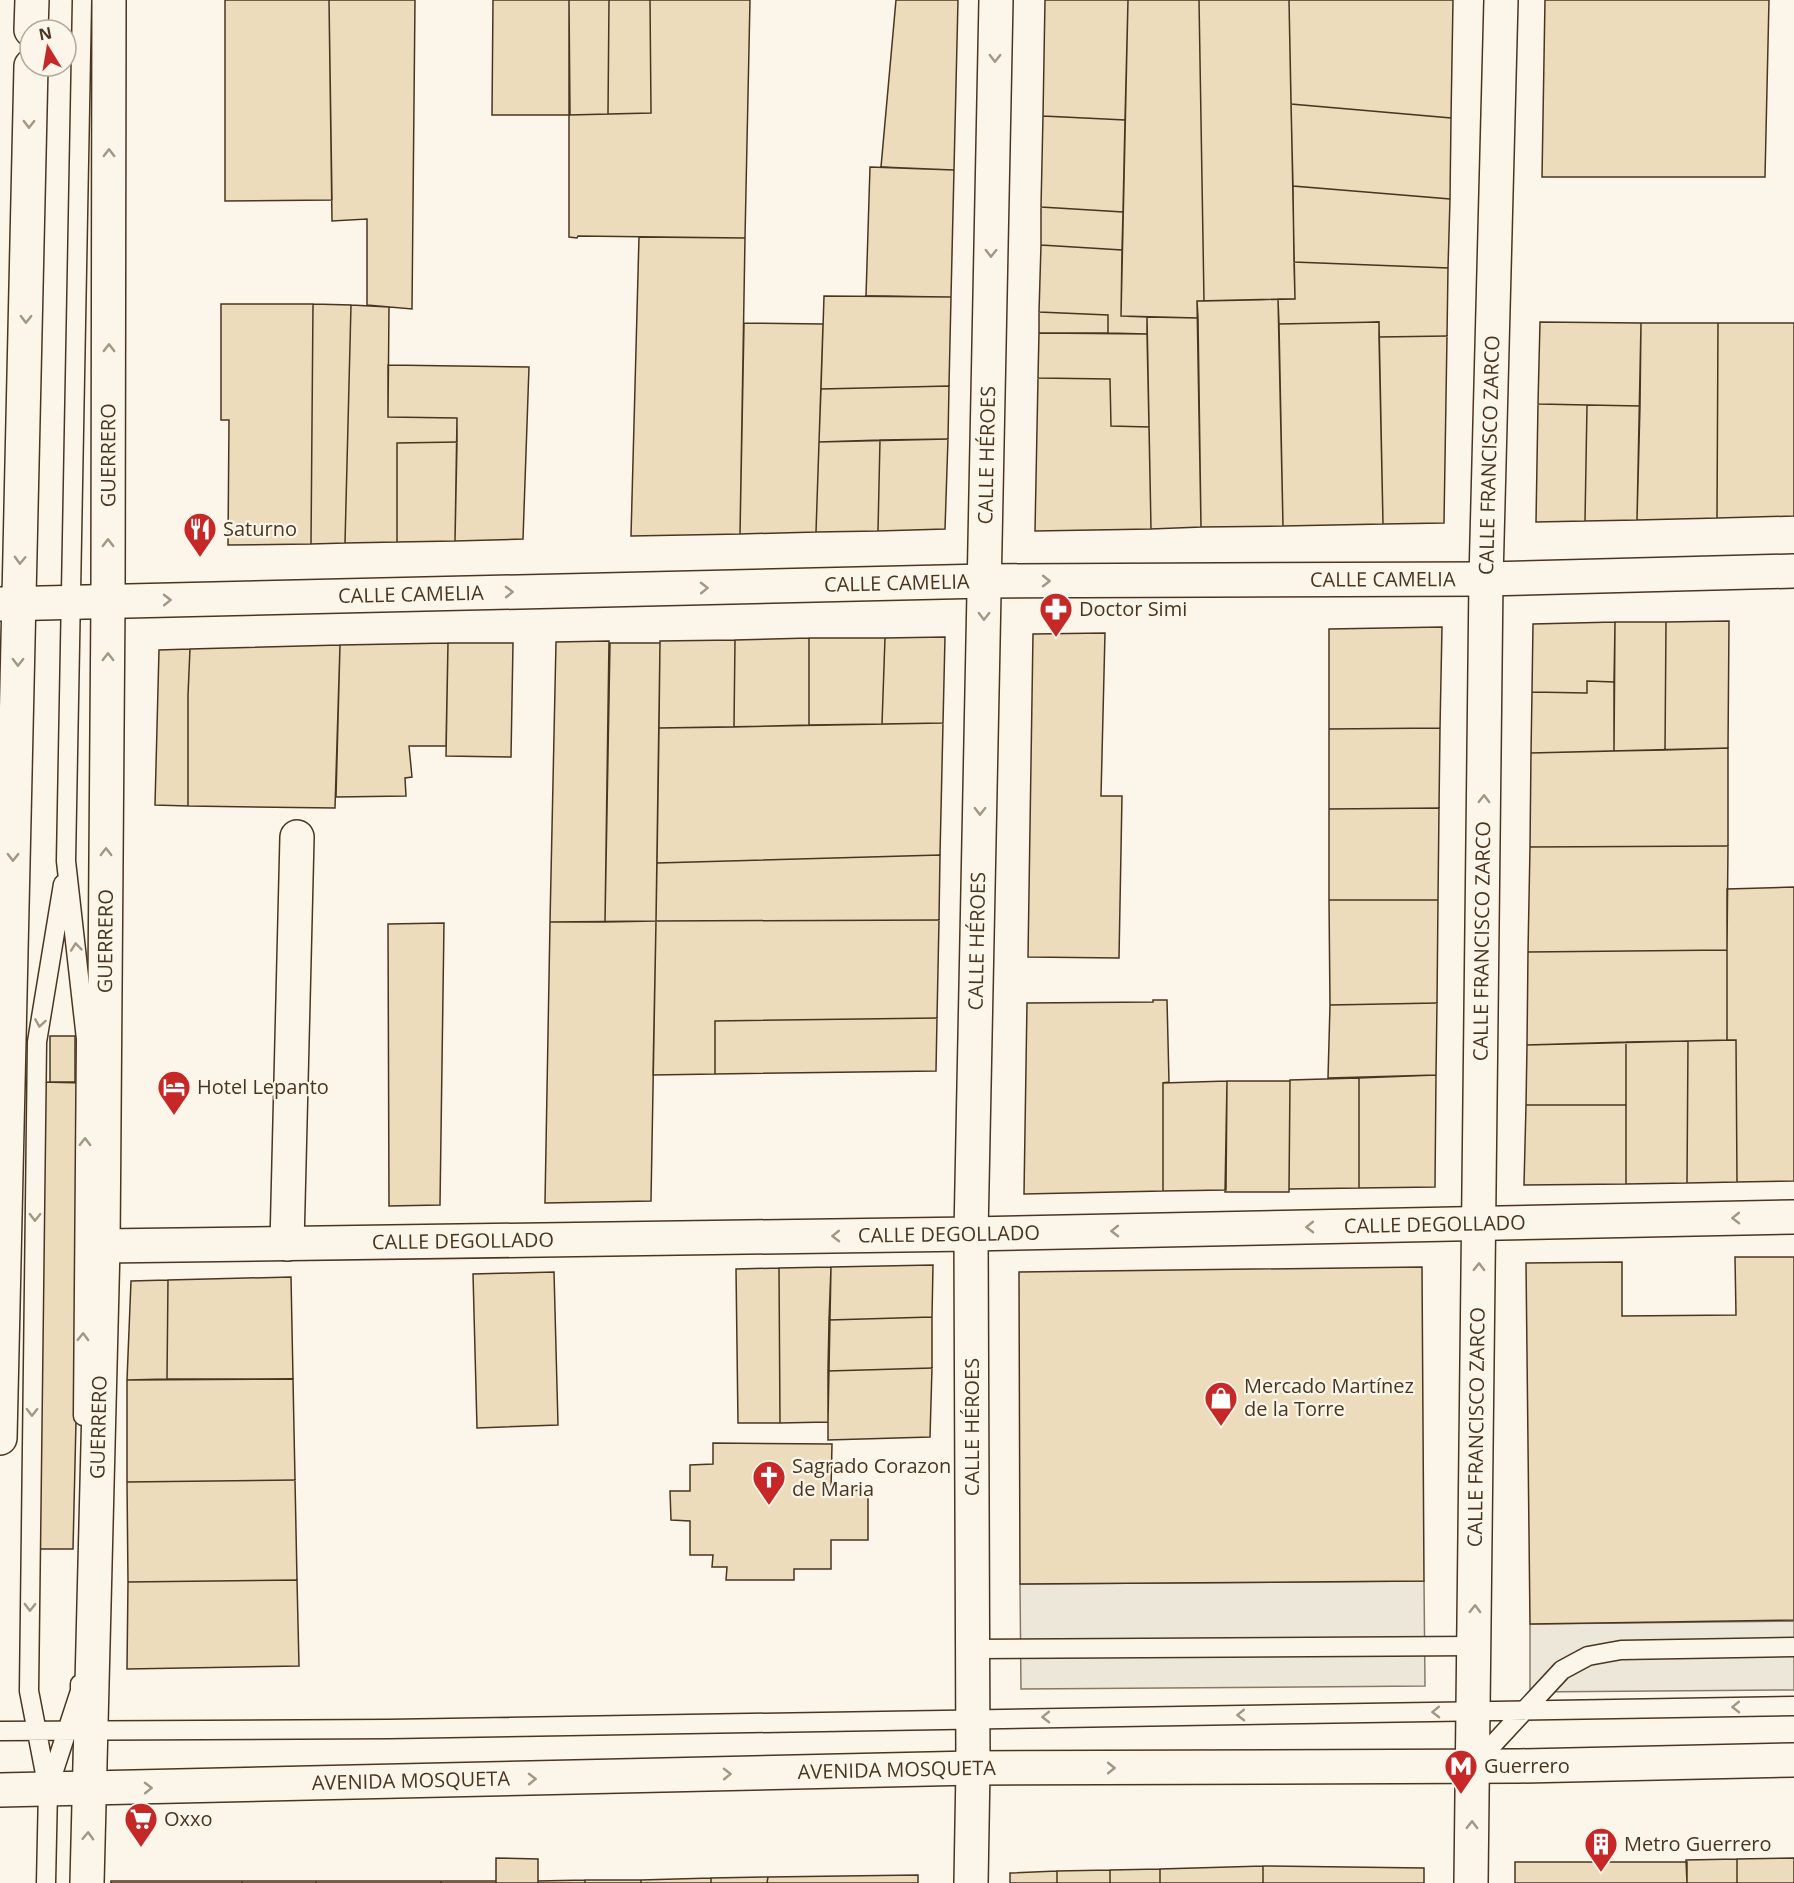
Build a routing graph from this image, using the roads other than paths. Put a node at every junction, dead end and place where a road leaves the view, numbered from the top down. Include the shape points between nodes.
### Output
1 (32, 0) edge
2 (82, 0) edge
3 (109, 0) edge
4 (996, 0) edge
5 (1501, 0) edge
6 (31, 18) edge
7 (31, 78) edge
8 (1794, 572) edge
9 (1486, 579) junction
10 (985, 581) junction
11 (108, 601) junction
12 (71, 602) junction
13 (9, 604) edge
14 (297, 837) dead end
15 (66, 861) junction
16 (1794, 1217) edge
17 (1480, 1223) junction
18 (971, 1234) junction
19 (287, 1244) junction
20 (103, 1246) junction
21 (2, 1251) edge
22 (0, 1438) edge
23 (1474, 1646) junction
24 (1794, 1647) edge
25 (973, 1648) junction
26 (1794, 1706) edge
27 (1524, 1711) junction
28 (1473, 1712) junction
29 (973, 1718) junction
30 (36, 1730) junction
31 (79, 1730) junction
32 (0, 1731) edge
33 (1794, 1760) edge
34 (1472, 1766) junction
35 (973, 1768) junction
36 (48, 1789) junction
37 (89, 1789) junction
38 (0, 1790) edge
39 (46, 1883) edge
40 (87, 1883) edge
41 (971, 1883) edge
42 (1471, 1883) edge

1 - 6 street
2 - 12 lane
11 -> 3 street, GUERRERO
4 -> 10 street, CALLE HÉROES
5 - 9 street, CALLE FRANCISCO ZARCO
7 -> 13 street
8 - 9 street, CALLE CAMELIA
10 -> 9 street, CALLE CAMELIA
17 -> 9 street, CALLE FRANCISCO ZARCO
11 -> 10 street, CALLE CAMELIA
10 -> 18 street, CALLE HÉROES
11 - 12 street, CALLE CAMELIA
20 -> 11 street, GUERRERO
12 - 13 street, CALLE CAMELIA
12 - 15 lane
13 -> 21 street
14 - 19 street
15 -> 30 lane, GUERRERO via 37,1042 29,1691
31 -> 15 lane, GUERRERO via 86,1040
16 -> 17 street, CALLE DEGOLLADO
17 -> 18 street, CALLE DEGOLLADO
23 -> 17 street, CALLE FRANCISCO ZARCO
18 -> 19 street, CALLE DEGOLLADO
18 - 25 street, CALLE HÉROES
19 - 20 street, CALLE DEGOLLADO
20 - 31 street, GUERRERO
21 - 22 street
23 - 25 lane
23 - 28 street, CALLE FRANCISCO ZARCO
24 - 27 lane via 1621,1650 1588,1656 1562,1670
25 - 29 street, CALLE HÉROES
26 -> 27 lane
27 - 28 lane
27 - 34 lane
28 -> 29 lane
28 - 34 street, CALLE FRANCISCO ZARCO
29 - 31 lane via 401,1729
29 - 35 street, CALLE HÉROES
30 - 31 lane
30 - 32 lane
30 - 36 lane, GUERRERO
31 - 36 lane, GUERRERO
31 - 37 street, GUERRERO
33 - 34 street, AVENIDA MOSQUETA
35 -> 34 street, AVENIDA MOSQUETA
42 -> 34 street, CALLE FRANCISCO ZARCO
37 -> 35 street, AVENIDA MOSQUETA
35 - 41 street, CALLE HÉROES
36 - 37 street, AVENIDA MOSQUETA
36 - 38 street, AVENIDA MOSQUETA
36 - 39 lane, GUERRERO
40 -> 37 street, GUERRERO

